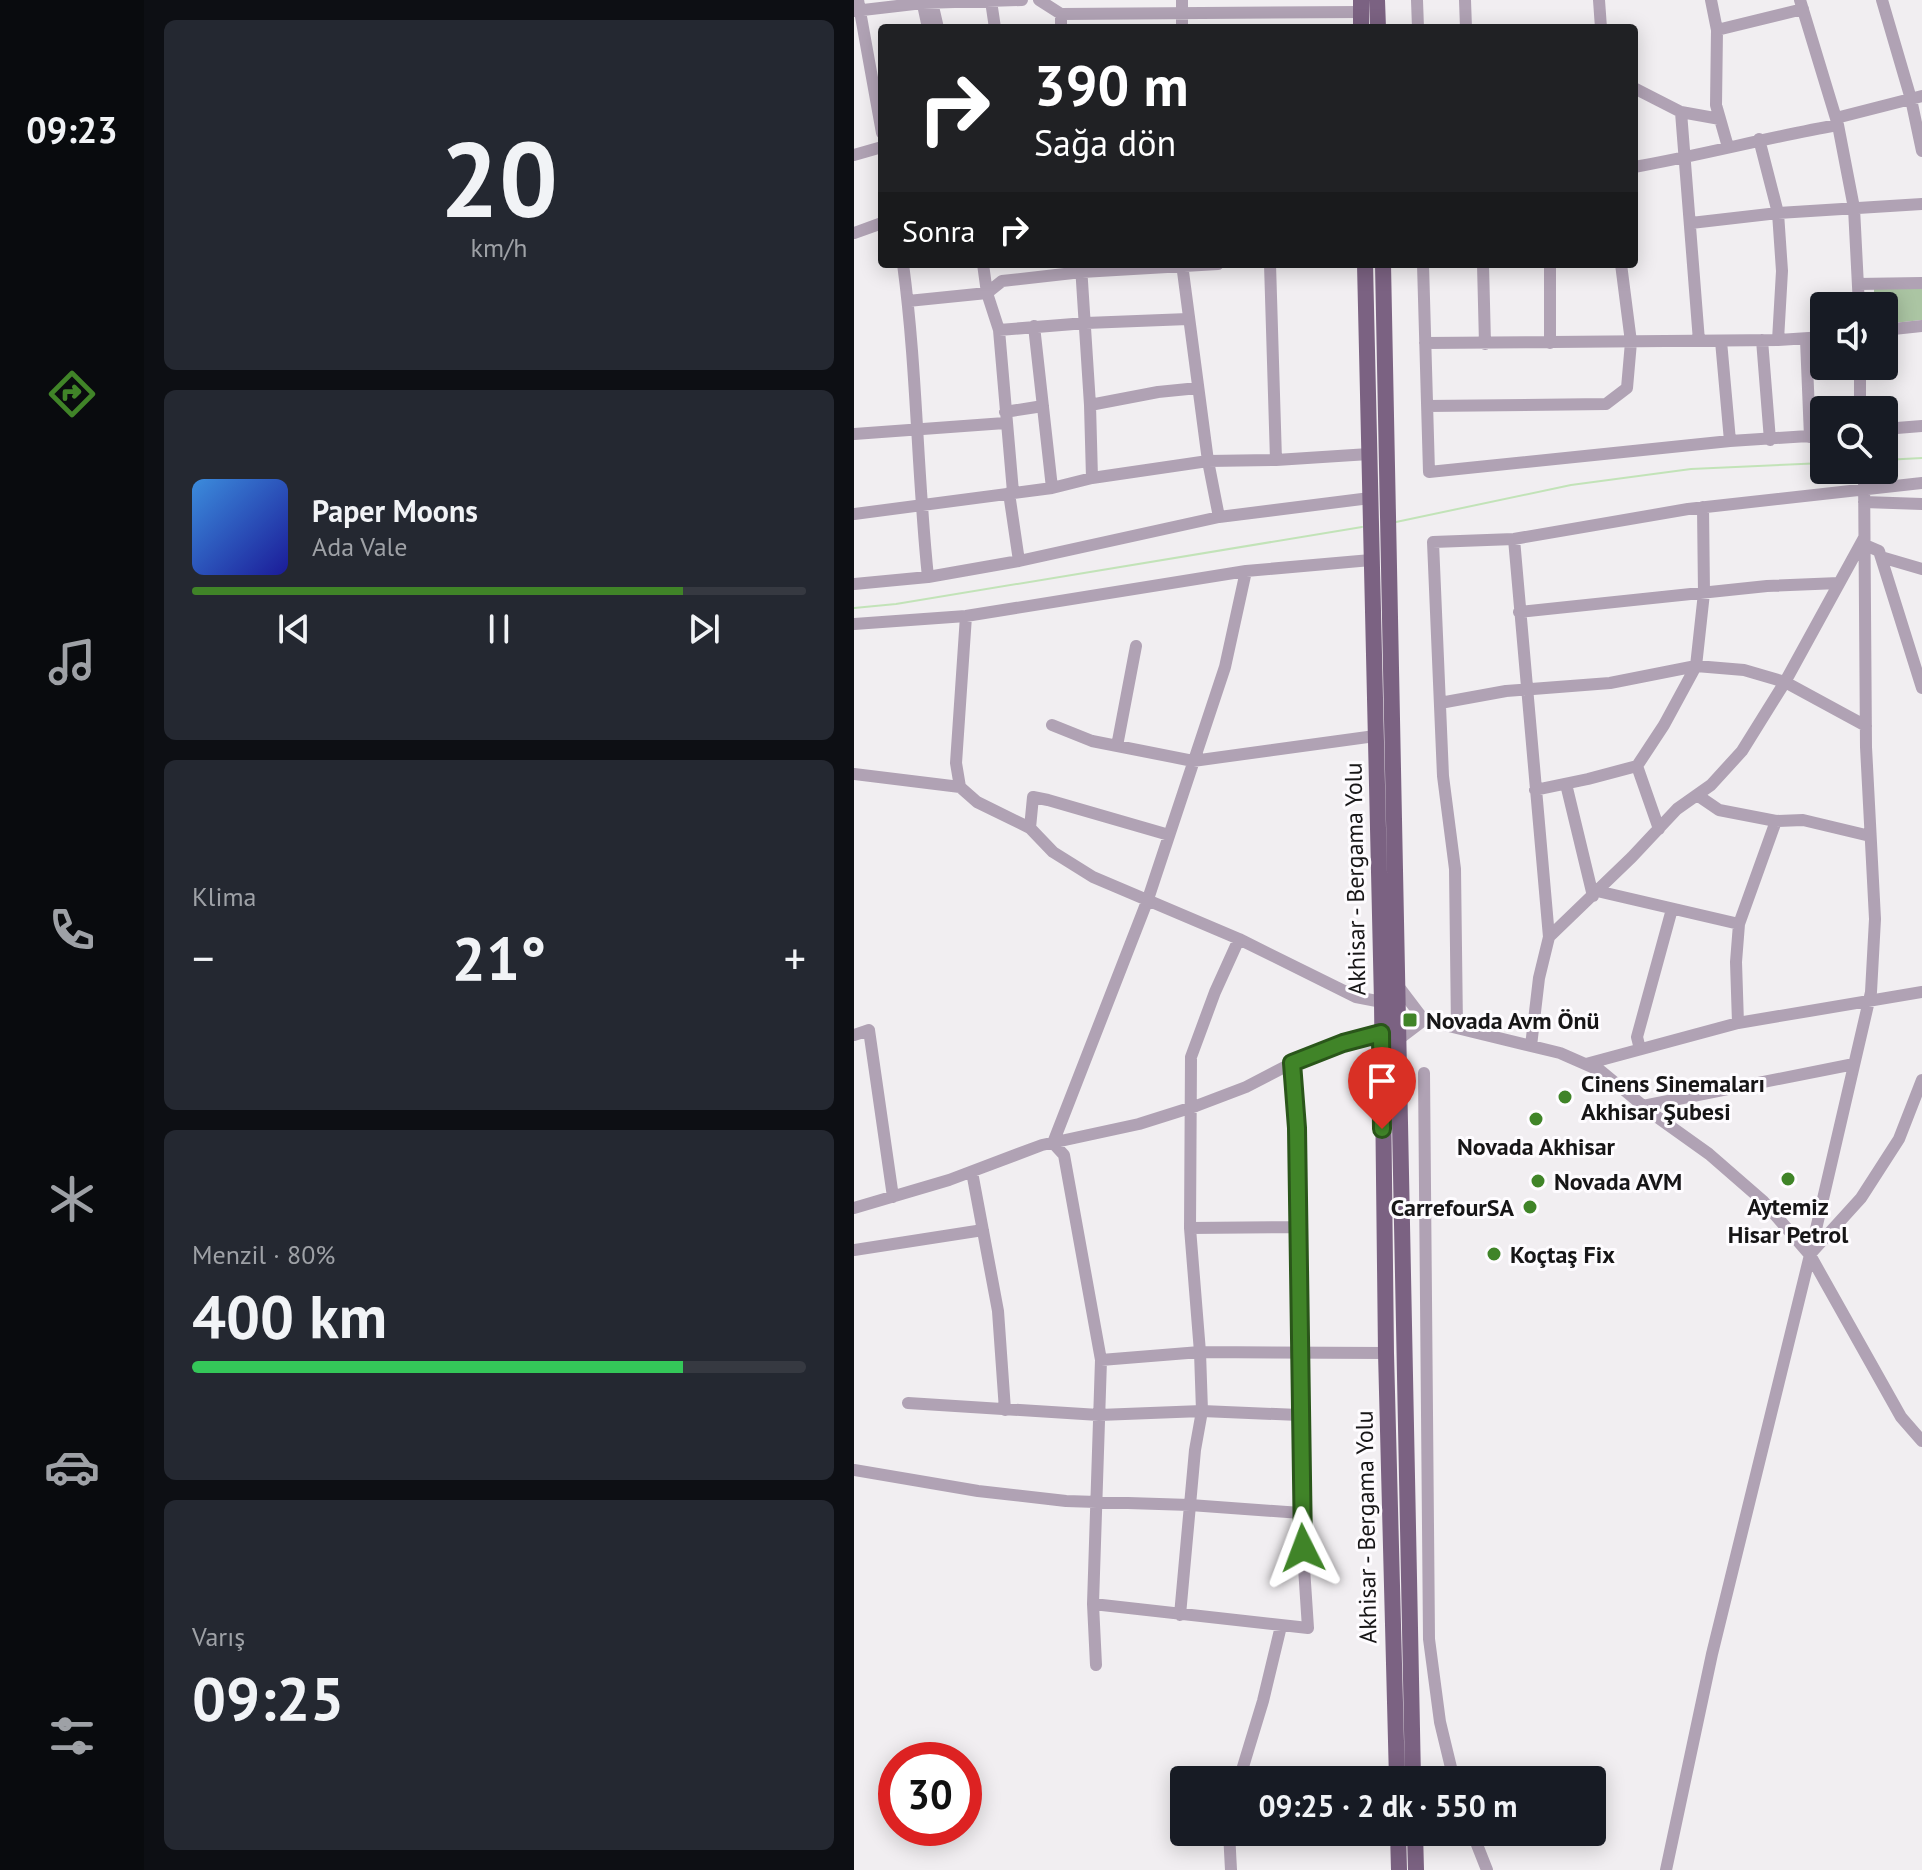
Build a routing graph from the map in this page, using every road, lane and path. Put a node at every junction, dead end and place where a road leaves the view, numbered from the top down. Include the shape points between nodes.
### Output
1 (1022, 0) edge
2 (1039, 0) edge
3 (1109, 0) edge
4 (1377, 0) edge
5 (1417, 0) edge
6 (1465, 0) edge
7 (1599, 0) edge
8 (1711, 0) edge
9 (1882, 0) edge
10 (991, 1) edge
11 (926, 2) edge
12 (1802, 4) edge
13 (857, 7) edge
14 (1183, 7) edge
15 (1264, 13) junction
16 (1361, 13) edge
17 (1109, 14) junction
18 (1061, 21) edge
19 (928, 24) edge
20 (936, 24) edge
21 (994, 24) edge
22 (1264, 24) edge
23 (1378, 24) edge
24 (1418, 24) edge
25 (1466, 24) edge
26 (1601, 24) edge
27 (1717, 30) junction
28 (1638, 90) edge
29 (1917, 98) edge
30 (878, 109) edge
31 (1681, 112) junction
32 (1720, 119) junction
33 (1837, 122) junction
34 (1759, 139) junction
35 (1728, 147) junction
36 (878, 148) edge
37 (1922, 151) edge
38 (854, 155) edge
39 (1686, 158) junction
40 (1638, 166) edge
41 (1922, 204) edge
42 (1854, 208) junction
43 (1778, 213) junction
44 (1691, 223) junction
45 (878, 224) edge
46 (854, 233) edge
47 (904, 268) edge
48 (984, 268) edge
49 (1081, 268) edge
50 (1182, 268) edge
51 (1270, 268) edge
52 (1365, 268) edge
53 (1383, 268) edge
54 (1423, 268) edge
55 (1483, 268) edge
56 (1550, 268) edge
57 (1622, 268) edge
58 (1922, 283) edge
59 (1858, 284) junction
60 (1858, 292) edge
61 (987, 293) junction
62 (908, 301) junction
63 (1188, 319) junction
64 (1086, 323) junction
65 (1034, 326) junction
66 (1922, 326) edge
67 (1898, 329) edge
68 (999, 330) junction
69 (1810, 339) edge
70 (1762, 340) junction
71 (1778, 340) junction
72 (1806, 340) junction
73 (1699, 341) junction
74 (1721, 341) junction
75 (1631, 342) junction
76 (1425, 343) junction
77 (1550, 343) junction
78 (1485, 344) junction
79 (1198, 388) junction
80 (1812, 396) edge
81 (1090, 405) junction
82 (1043, 406) junction
83 (1427, 406) junction
84 (1005, 418) junction
85 (1922, 426) edge
86 (1898, 428) edge
87 (915, 430) junction
88 (854, 434) edge
89 (1810, 437) edge
90 (1770, 440) junction
91 (1730, 441) junction
92 (1369, 454) junction
93 (1276, 460) junction
94 (1208, 461) junction
95 (1092, 478) junction
96 (1922, 483) edge
97 (1864, 484) edge
98 (1052, 488) junction
99 (1011, 492) junction
100 (1864, 492) junction
101 (1922, 504) edge
102 (1370, 505) junction
103 (920, 506) junction
104 (1703, 507) junction
105 (854, 514) edge
106 (1219, 517) junction
107 (1514, 539) junction
108 (1864, 541) junction
109 (1371, 554) junction
110 (1881, 557) junction
111 (1019, 561) junction
112 (1922, 569) edge
113 (1246, 571) junction
114 (928, 577) junction
115 (1839, 583) junction
116 (854, 584) edge
117 (1704, 593) junction
118 (1519, 612) junction
119 (966, 616) junction
120 (854, 624) edge
121 (1136, 646) dead end
122 (1696, 666) junction
123 (1785, 682) junction
124 (1922, 688) edge
125 (1528, 689) junction
126 (1440, 703) junction
127 (1052, 725) dead end
128 (1866, 726) junction
129 (1375, 736) junction
130 (1117, 746) junction
131 (1193, 761) junction
132 (1637, 766) junction
133 (854, 774) edge
134 (1566, 784) junction
135 (960, 787) junction
136 (1535, 790) junction
137 (1697, 795) junction
138 (1776, 821) junction
139 (1030, 828) junction
140 (1659, 829) junction
141 (1169, 835) junction
142 (1870, 836) junction
143 (1595, 894) junction
144 (1148, 899) junction
145 (1672, 909) junction
146 (1739, 924) junction
147 (1549, 937) junction
148 (1239, 939) junction
149 (1399, 987) junction
150 (1922, 992) edge
151 (1382, 1002) junction
152 (1868, 1002) junction
153 (1424, 1020) junction
154 (1738, 1023) junction
155 (1457, 1028) junction
156 (1381, 1033) junction
157 (854, 1035) edge
158 (1399, 1039) junction
159 (1531, 1046) junction
160 (1640, 1049) junction
161 (1292, 1063) junction
162 (1586, 1064) junction
163 (1854, 1064) junction
164 (1424, 1073) dead end
165 (1922, 1080) edge
166 (1643, 1106) junction
167 (1192, 1107) junction
168 (1053, 1143) junction
169 (972, 1172) junction
170 (893, 1197) junction
171 (854, 1208) edge
172 (1298, 1227) junction
173 (1190, 1228) junction
174 (983, 1230) junction
175 (854, 1250) edge
176 (1810, 1255) junction
177 (1200, 1352) junction
178 (1298, 1353) junction
179 (1386, 1353) junction
180 (1101, 1360) junction
181 (908, 1403) dead end
182 (1005, 1410) junction
183 (1202, 1411) junction
184 (1099, 1415) junction
185 (1299, 1415) junction
186 (1922, 1441) edge
187 (854, 1470) edge
188 (1098, 1502) junction
189 (1190, 1505) junction
190 (1301, 1513) junction
191 (1093, 1604) junction
192 (1180, 1615) junction
193 (1281, 1626) junction
194 (1096, 1665) dead end
195 (1243, 1766) edge
196 (1397, 1766) edge
197 (1413, 1766) edge
198 (1449, 1766) edge
199 (1230, 1846) edge
200 (1398, 1846) edge
201 (1415, 1846) edge
202 (1478, 1846) edge
203 (1231, 1870) edge
204 (1399, 1870) edge
205 (1416, 1870) edge
206 (1487, 1870) edge
207 (1666, 1870) edge

1 - 10 street
2 - 18 street
3 - 17 street
4 - 23 main road
5 - 24 street
6 - 25 street
7 - 26 street
8 - 27 street
9 - 29 street
10 - 11 street
10 - 21 street
11 - 13 street
11 - 19 street
11 - 20 street
12 - 27 street
12 - 33 street
13 - 30 street
14 - 15 street
14 - 17 street
15 - 16 street
15 - 22 street
17 - 18 street
27 - 32 street
28 - 31 street
29 - 33 street
29 - 37 street
31 - 32 street
31 - 39 street
32 - 35 street
33 - 34 street
33 - 42 street
34 - 35 street
34 - 43 street
35 - 39 street
36 - 38 street
39 - 40 street
39 - 44 street
41 - 42 street
42 - 43 street
42 - 59 street
43 - 44 street
43 - 71 street
44 - 73 street
45 - 46 street
47 - 62 street
48 - 61 street
49 - 61 street via 1002,281
49 - 64 street
50 - 63 street
51 - 93 street
52 - 92 main road, Akhisar - Bergama Yolu
53 - 149 main road, Akhisar - Bergama Yolu
54 - 76 street
55 - 78 street
56 - 77 street
57 - 75 street
58 - 59 street
59 - 60 street
61 - 62 street
61 - 68 street
62 - 87 street
63 - 64 street
63 - 79 street
64 - 65 street
64 - 81 street
65 - 68 street
65 - 82 street
66 - 67 street
68 - 84 street
69 - 72 street
70 - 71 street
70 - 74 street
70 - 90 street
71 - 72 street
72 - 80 street
73 - 74 street
73 - 75 street
74 - 91 street
75 - 77 street
75 - 83 street via 1627,388 1606,404
76 - 78 street
76 - 83 street
77 - 78 street
79 - 81 street
79 - 94 street
81 - 95 street
82 - 84 street
82 - 98 street
83 - 91 street via 1429,472
84 - 87 street
84 - 99 street
85 - 86 street
87 - 88 street
87 - 103 street
89 - 90 street
90 - 91 street
92 - 93 street
92 - 102 main road, Akhisar - Bergama Yolu
93 - 94 street
94 - 95 street
94 - 106 street
95 - 98 street
96 - 100 street
97 - 100 street
98 - 99 street
99 - 103 street
99 - 111 street
100 - 101 street
100 - 104 street
100 - 108 street
102 - 106 street
102 - 109 main road, Akhisar - Bergama Yolu
103 - 105 street
103 - 114 street
104 - 107 street
104 - 117 street
106 - 111 street
107 - 118 street
107 - 126 street via 1433,542
108 - 110 street
108 - 115 street
108 - 128 street
109 - 113 street
109 - 129 main road, Akhisar - Bergama Yolu
110 - 112 street
110 - 124 street
111 - 114 street
113 - 119 street
113 - 131 street via 1225,667
114 - 116 street
115 - 117 street
115 - 123 street
117 - 118 street
117 - 122 street
118 - 125 street
119 - 120 street
119 - 135 street via 956,763
121 - 130 street
122 - 123 street via 1744,670
122 - 125 street via 1610,683
122 - 132 street
123 - 128 street
123 - 137 street via 1742,751
125 - 126 street
125 - 136 street
126 - 155 street via 1455,869
127 - 130 street
128 - 142 street
129 - 131 street
129 - 151 main road, Akhisar - Bergama Yolu
130 - 131 street
131 - 141 street
132 - 134 street
132 - 140 street
133 - 135 street
134 - 136 street
134 - 143 street
135 - 139 street via 977,802
136 - 147 street
137 - 138 street via 1719,810
137 - 140 street
138 - 142 street via 1803,820
138 - 146 street
139 - 141 street via 1033,797
139 - 144 street via 1053,852 1093,877
140 - 143 street
141 - 144 street
142 - 152 street via 1875,919
143 - 145 street
143 - 147 street
144 - 148 street
144 - 168 street
145 - 146 street
145 - 160 street via 1637,1037
146 - 154 street
147 - 159 street
148 - 151 street via 1356,997
148 - 167 street via 1191,1057
149 - 153 street
149 - 158 main road, Akhisar - Bergama Yolu
150 - 152 street
151 - 156 main road, Akhisar - Bergama Yolu
152 - 154 street
152 - 163 street
153 - 155 street
153 - 158 street
154 - 160 street
155 - 159 street
156 - 161 street
156 - 179 main road, Akhisar - Bergama Yolu
157 - 170 street via 869,1030
158 - 197 main road, Akhisar - Bergama Yolu
159 - 162 street
160 - 162 street
161 - 167 street
161 - 172 street
162 - 166 street
163 - 166 street
163 - 176 street
164 - 198 street via 1429,1639
165 - 176 street via 1899,1139 1861,1198
166 - 176 street via 1763,1201
167 - 168 street
167 - 173 street
168 - 169 street
168 - 180 street via 1064,1155
169 - 170 street
169 - 174 street
170 - 171 street
172 - 173 street
172 - 178 street
173 - 177 street
174 - 175 street
174 - 182 street via 998,1311
176 - 186 street via 1901,1417
176 - 207 street via 1712,1654
177 - 178 street
177 - 180 street
177 - 183 street
178 - 179 street
178 - 185 street
179 - 196 main road, Akhisar - Bergama Yolu
180 - 184 street
181 - 182 street
182 - 184 street
183 - 184 street
183 - 185 street
183 - 189 street
184 - 188 street
185 - 190 street
187 - 188 street via 978,1491
188 - 189 street
188 - 191 street
189 - 190 street
189 - 192 street
190 - 193 street via 1308,1628
191 - 192 street
191 - 194 street
192 - 193 street
193 - 195 street
199 - 203 street
200 - 204 main road
201 - 205 main road
202 - 206 street

